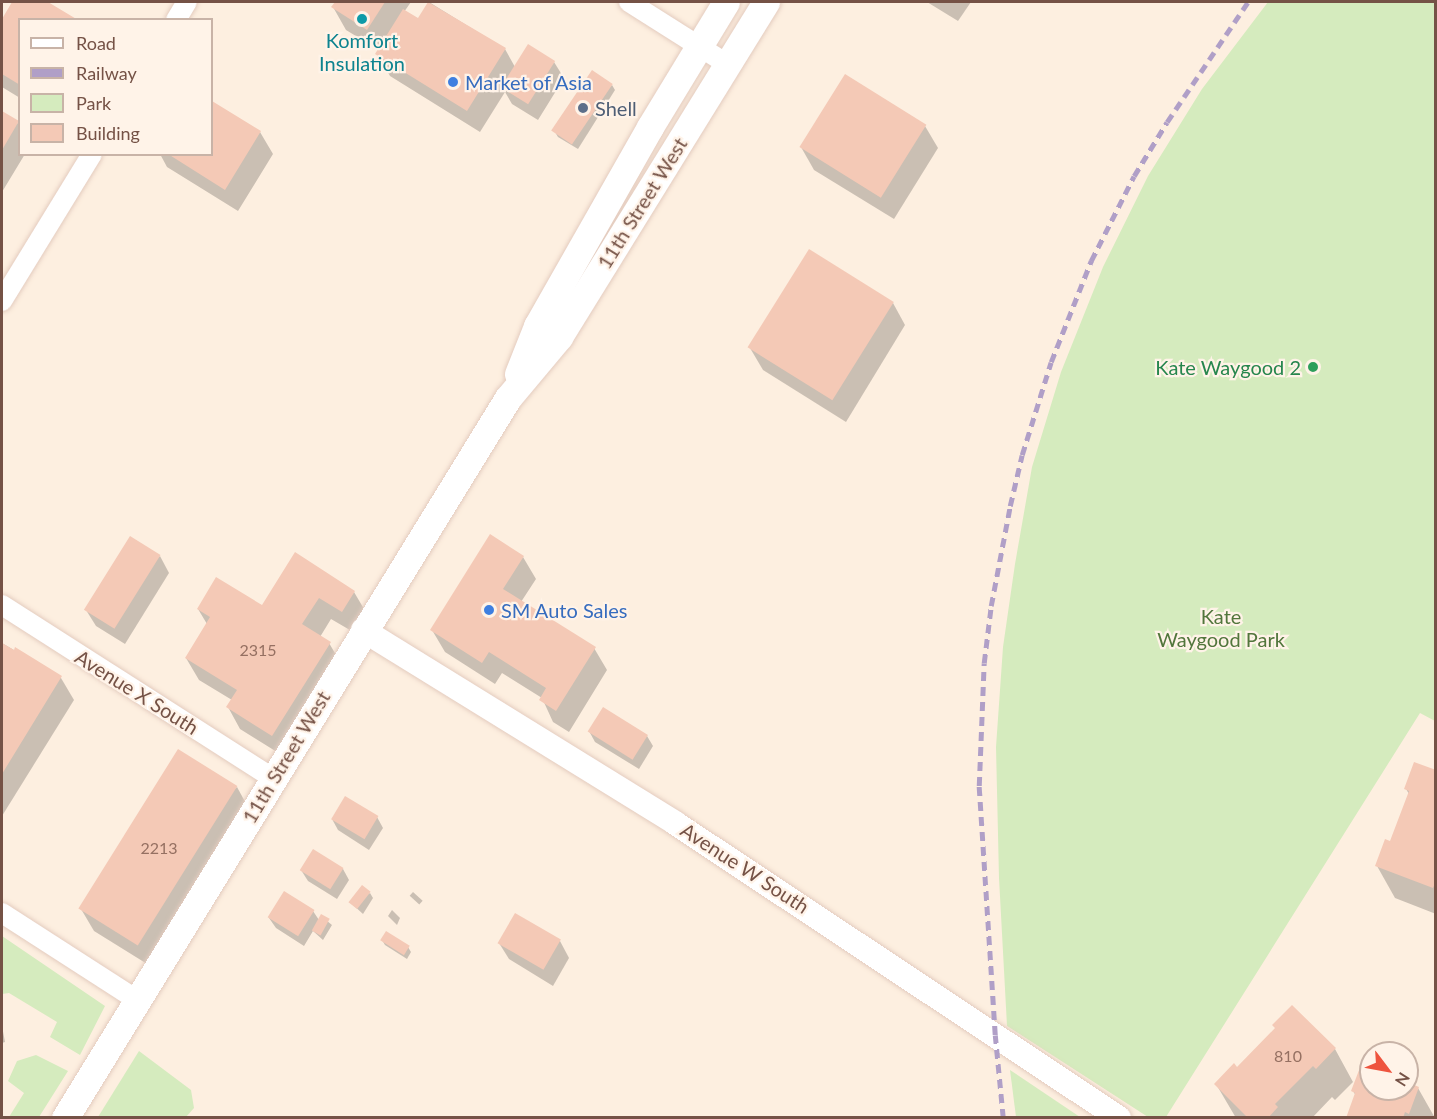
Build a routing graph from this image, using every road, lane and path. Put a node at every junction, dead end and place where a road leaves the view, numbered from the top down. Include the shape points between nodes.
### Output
1 (187, 2) edge
2 (629, 2) edge
3 (726, 2) edge
4 (766, 2) edge
5 (177, 18) edge
6 (699, 46) junction
7 (727, 64) junction
8 (91, 156) edge
9 (2, 301) edge
10 (508, 398) junction
11 (2, 605) edge
12 (363, 630) junction
13 (273, 778) junction
14 (2, 914) edge
15 (137, 1000) junction
16 (65, 1118) edge
17 (1119, 1118) edge

1 - 5 street
2 - 6 street
3 - 6 main road, 11th Street West
4 - 7 main road, 11th Street West
6 - 7 street
6 - 10 main road, 11th Street West via 537,326
7 - 10 main road, 11th Street West via 559,336
8 - 9 street
10 - 12 main road, 11th Street West
11 - 13 street, Avenue X South
12 - 13 main road, 11th Street West
12 - 17 street, Avenue W South via 675,823
13 - 15 main road, 11th Street West
14 - 15 street
15 - 16 main road, 11th Street West

